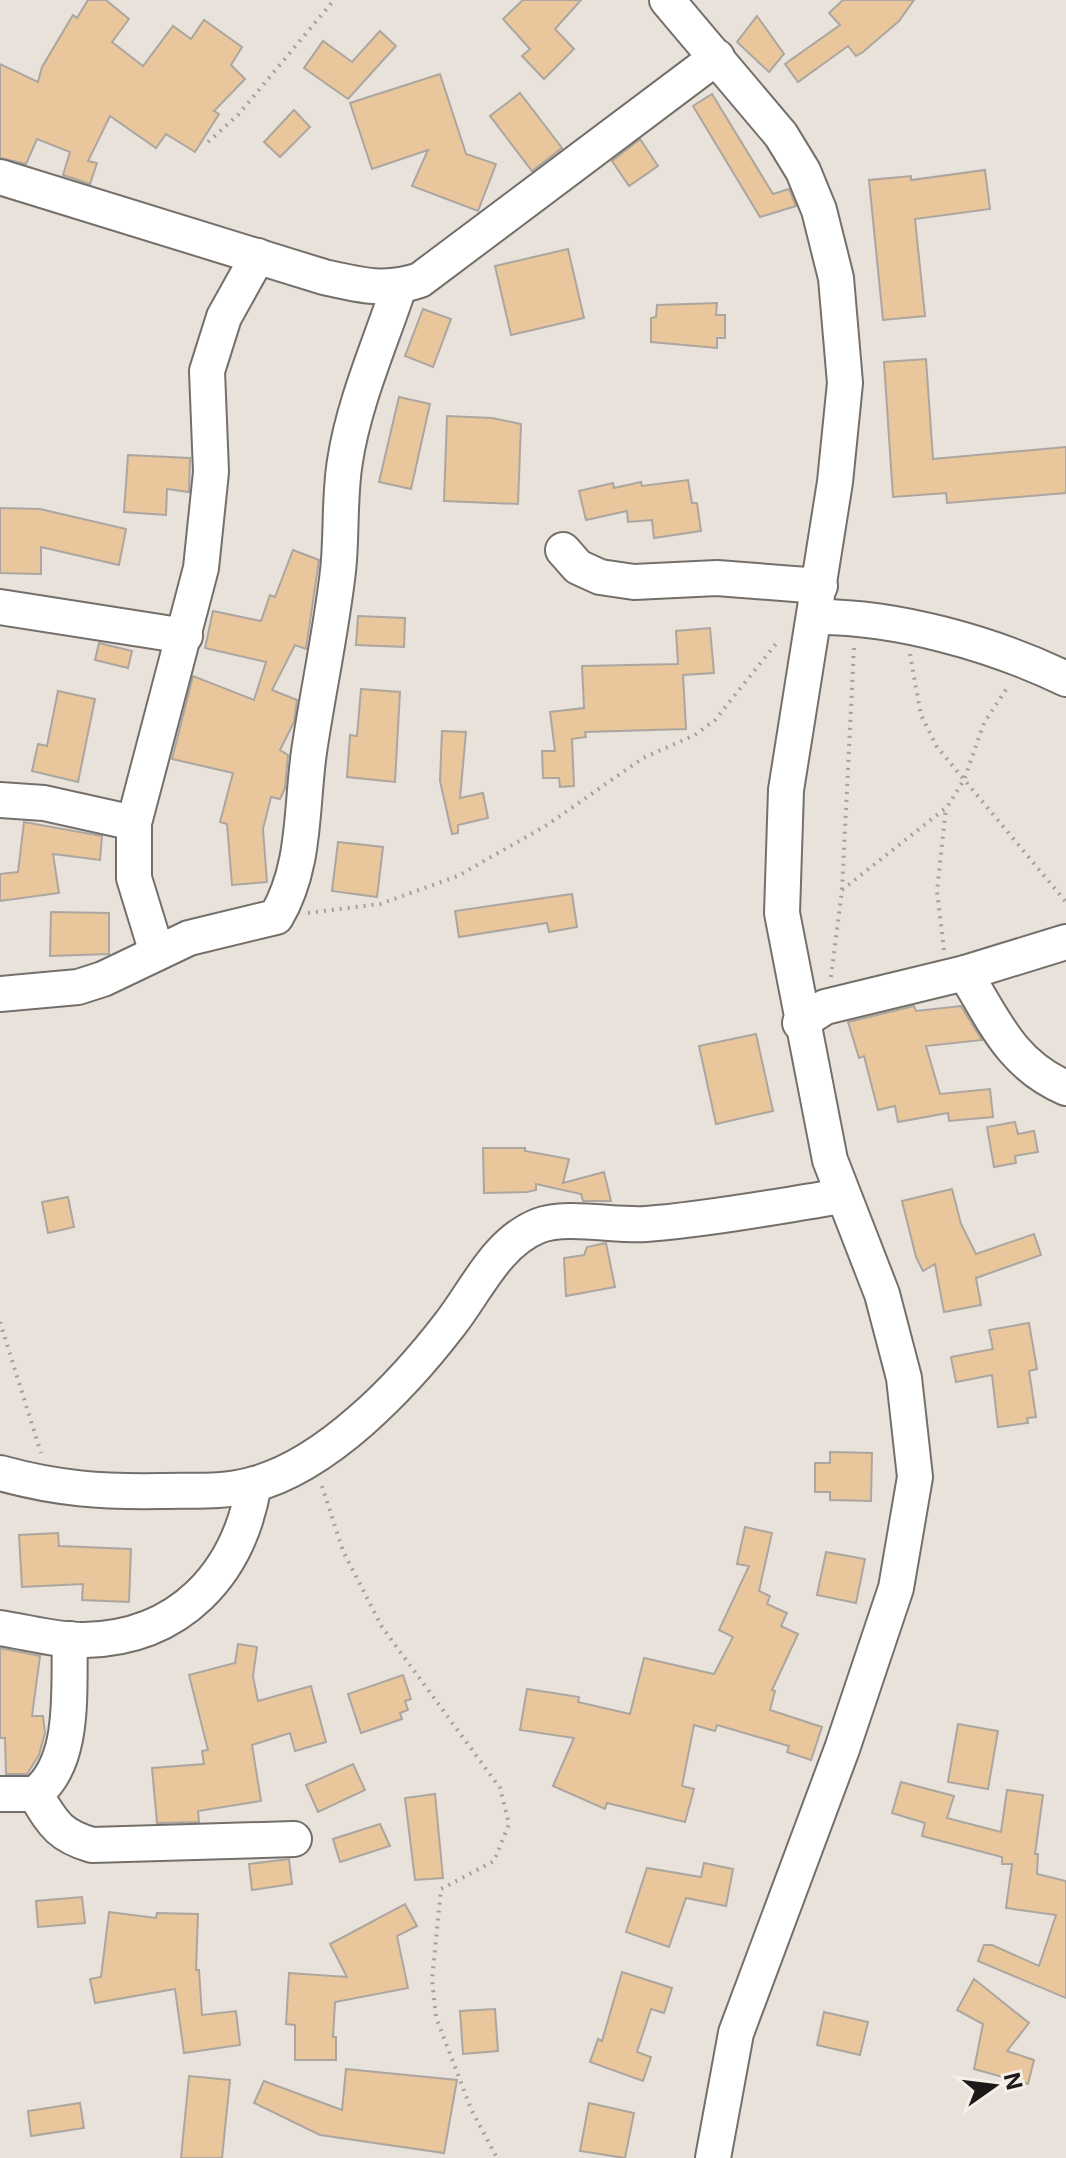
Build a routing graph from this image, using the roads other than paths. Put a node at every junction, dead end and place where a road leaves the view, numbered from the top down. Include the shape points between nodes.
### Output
1 (667, 0) edge
2 (717, 57) junction
3 (0, 177) edge
4 (258, 256) junction
5 (399, 287) junction
6 (563, 550) dead end
7 (817, 602) junction
8 (0, 607) edge
9 (185, 636) junction
10 (1066, 679) edge
11 (0, 800) edge
12 (134, 823) junction
13 (1066, 942) edge
14 (157, 953) junction
15 (956, 974) junction
16 (0, 994) edge
17 (813, 1015) junction
18 (1066, 1088) edge
19 (843, 1196) junction
20 (0, 1473) edge
21 (254, 1484) junction
22 (0, 1628) edge
23 (70, 1639) junction
24 (0, 1794) edge
25 (35, 1794) junction
26 (294, 1839) dead end
27 (713, 2158) edge

1 - 2 street
2 - 5 street via 420,280
2 - 7 street via 781,135 803,171 836,278 845,383
3 - 4 street
4 - 5 street via 369,288
4 - 9 street via 224,317 207,371 207,523
5 - 14 street via 352,421 338,567 297,867 287,899 276,917 189,938
6 - 7 street via 578,567 600,577 717,578
7 - 10 street via 855,617 1024,659
7 - 17 street via 786,790 782,913
8 - 9 street
9 - 12 street
11 - 12 street via 44,803
12 - 14 street via 137,895
13 - 15 street
14 - 16 street via 78,987
15 - 17 street
15 - 18 street via 1020,1060
17 - 19 street via 830,1160
19 - 21 street via 647,1224 538,1226 515,1239 450,1325 385,1396 312,1457
19 - 27 street via 882,1294 904,1378 915,1477 896,1588 736,2033
20 - 21 street via 93,1492 221,1491
21 - 23 street via 248,1522 236,1547 209,1586 182,1611 129,1633
22 - 23 street
23 - 25 street via 66,1728 56,1769
24 - 25 street
25 - 26 street via 56,1829 92,1845

